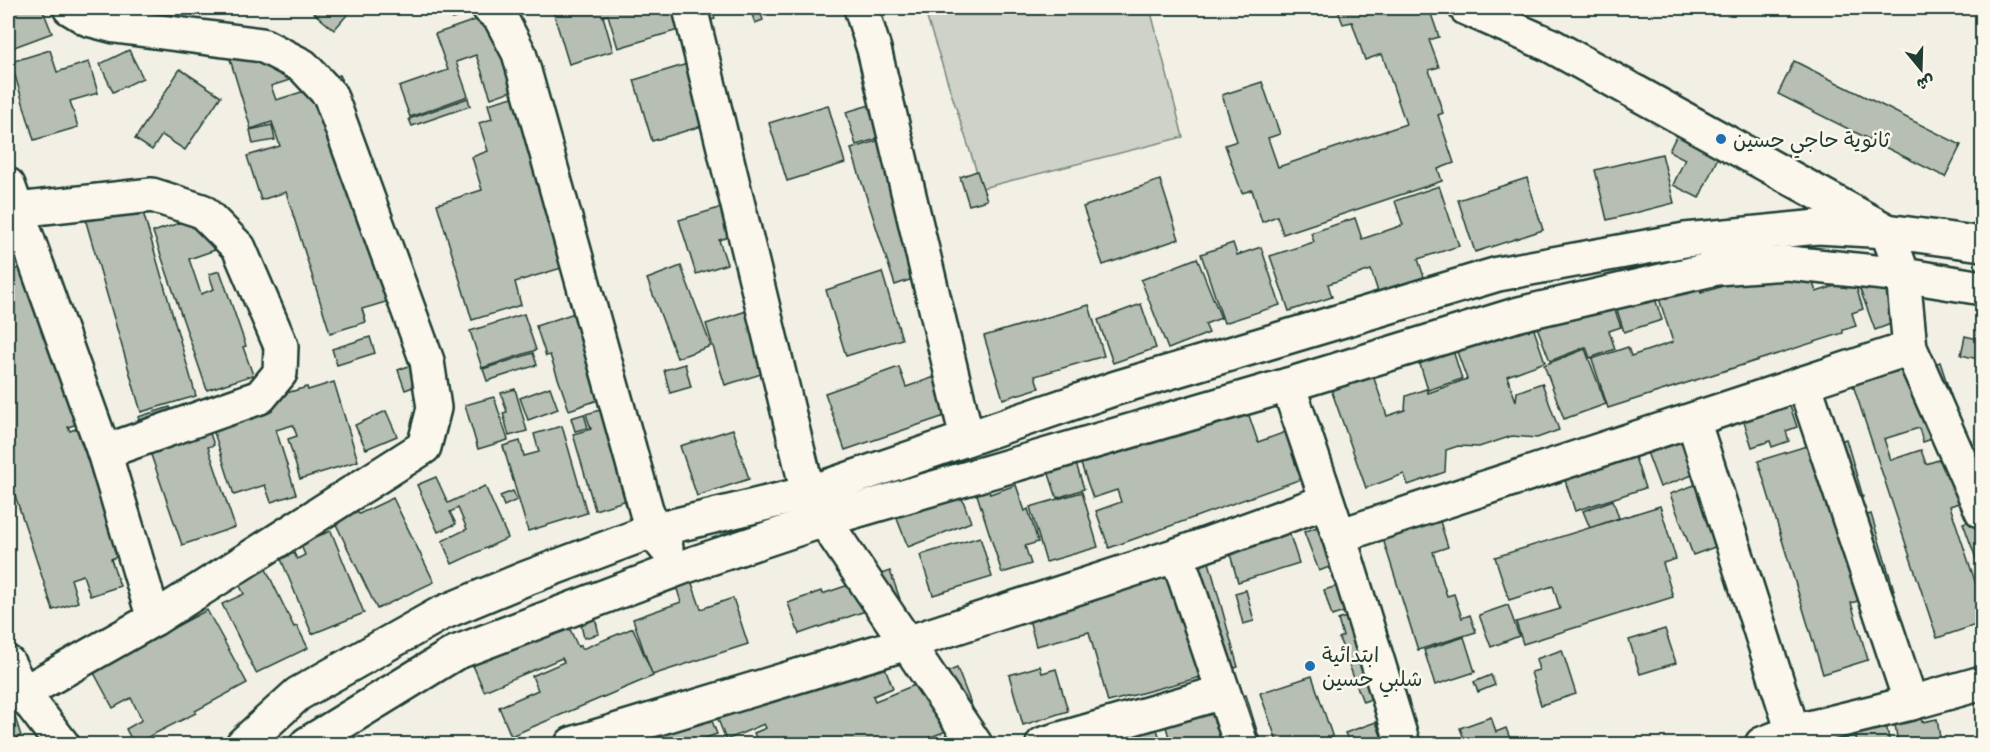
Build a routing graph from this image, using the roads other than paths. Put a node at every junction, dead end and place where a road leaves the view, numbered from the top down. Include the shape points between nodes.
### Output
1 (70, 8) edge
2 (489, 8) edge
3 (690, 8) edge
4 (861, 8) edge
5 (1466, 8) edge
6 (10, 202) edge
7 (1887, 231) junction
8 (1983, 244) edge
9 (1903, 275) junction
10 (1983, 288) edge
11 (1910, 348) junction
12 (1804, 383) junction
13 (1288, 385) junction
14 (1693, 420) junction
15 (1950, 437) junction
16 (967, 438) junction
17 (1983, 445) edge
18 (104, 452) junction
19 (1328, 501) junction
20 (816, 507) junction
21 (1983, 511) edge
22 (652, 531) junction
23 (1340, 536) junction
24 (1177, 555) junction
25 (683, 567) junction
26 (154, 619) junction
27 (907, 643) junction
28 (8, 663) edge
29 (1983, 683) edge
30 (1223, 692) junction
31 (22, 693) junction
32 (1911, 703) junction
33 (1794, 732) junction
34 (62, 744) edge
35 (243, 744) edge
36 (307, 744) edge
37 (572, 744) edge
38 (975, 744) edge
39 (1043, 744) edge
40 (1240, 744) edge
41 (1403, 744) edge
42 (1762, 744) edge

1 - 26 street via 88,19 115,26 262,45 303,66 330,95 427,361 434,408 424,447
2 - 22 street via 500,17 519,53
3 - 20 street
4 - 16 street
5 - 7 street via 1550,45
6 - 18 street
6 - 18 street via 152,195 202,212 239,248 281,346 280,373 260,397
7 - 8 street
7 - 9 street
7 - 16 street via 1818,227 1685,240 1498,274 1116,388
9 - 10 street
9 - 11 street
9 - 13 street via 1788,263 1717,268 1519,314
11 - 12 street
11 - 15 street
12 - 14 street
12 - 32 street
13 - 19 street
13 - 20 street
14 - 23 street
14 - 33 street
15 - 17 street
15 - 21 street
16 - 20 street
18 - 26 street
19 - 23 street
19 - 24 street
20 - 22 street
20 - 25 street
20 - 27 street
22 - 25 street
22 - 35 street via 440,614 298,694
23 - 41 street
24 - 27 street
24 - 30 street
25 - 36 street via 455,653
26 - 31 street
27 - 37 street
27 - 38 street
28 - 31 street
29 - 32 street
30 - 39 street
30 - 40 street
31 - 34 street
32 - 33 street
33 - 42 street

